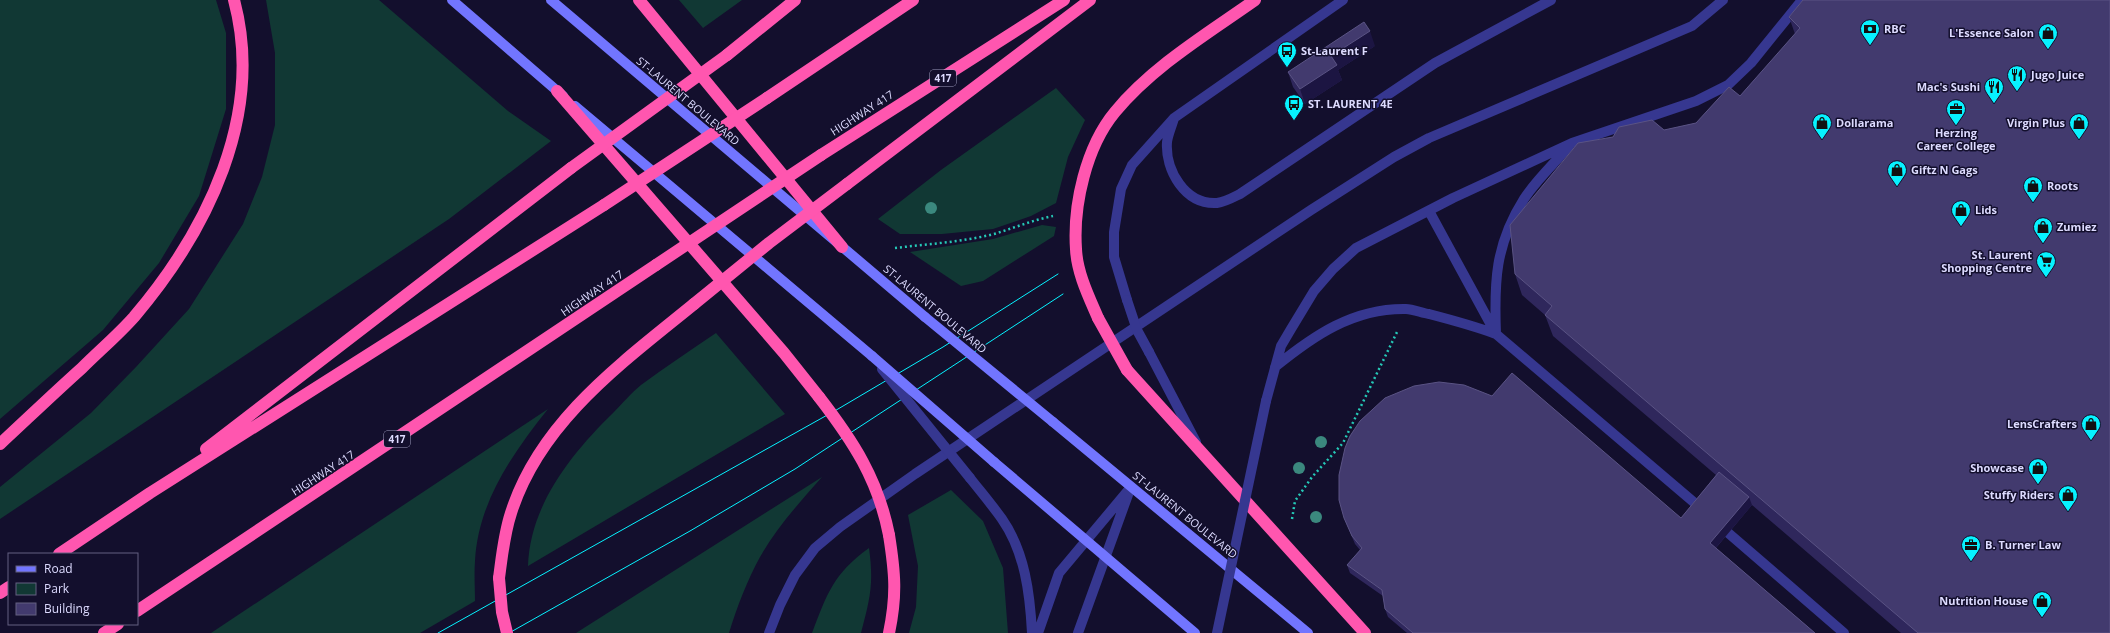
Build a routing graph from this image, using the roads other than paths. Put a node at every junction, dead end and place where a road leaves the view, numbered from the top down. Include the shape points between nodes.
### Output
1 (234, 0) edge
2 (452, 0) edge
3 (551, 0) edge
4 (639, 0) edge
5 (795, 0) edge
6 (913, 0) edge
7 (1064, 0) edge
8 (1090, 0) edge
9 (1255, 0) edge
10 (1343, 0) edge
11 (1551, 0) edge
12 (1723, 0) edge
13 (1802, 0) edge
14 (557, 91) junction
15 (1174, 118) junction
16 (1572, 143) junction
17 (1429, 211) junction
18 (842, 247) junction
19 (1496, 334) junction
20 (872, 356) junction
21 (1275, 368) junction
22 (0, 444) edge
23 (1202, 453) junction
24 (1131, 487) junction
25 (150, 493) junction
26 (1085, 540) junction
27 (60, 553) edge
28 (1107, 558) junction
29 (138, 610) edge
30 (116, 625) edge
31 (104, 633) edge
32 (507, 633) edge
33 (770, 633) edge
34 (889, 633) edge
35 (1032, 633) edge
36 (1038, 633) edge
37 (1078, 633) edge
38 (1195, 633) edge
39 (1217, 633) edge
40 (1308, 633) edge
41 (1365, 633) edge
42 (1844, 633) edge

1 - 22 highway via 242,54 242,83 236,131 198,226 170,270 133,317
2 - 14 main road
3 - 18 main road, ST-LAURENT BOULEVARD
4 - 18 highway
5 - 25 highway, bridge via 727,55 571,168
6 - 25 highway, bridge via 604,205
7 - 29 highway, HIGHWAY 417 / 417, bridge via 821,155
8 - 32 highway, bridge via 769,243 610,375 560,424 524,481 511,512 503,543 499,578
9 - 23 highway, bridge via 1160,69 1115,113 1099,137 1084,176 1077,205 1076,250 1085,288 1098,318 1127,370
10 - 15 lane
11 - 15 lane via 1435,63 1240,194 1218,203 1198,200 1183,188 1173,175 1167,158 1167,140
12 - 33 lane via 1692,26 1429,138 1394,157 1311,210 915,474 840,527 815,548 795,575
13 - 16 lane via 1751,63 1728,85 1696,101
14 - 20 main road
14 - 34 highway, bridge via 778,347 850,437 874,482 884,508 896,574 894,608
15 - 23 lane, bridge via 1132,165 1121,189 1114,232 1114,257 1137,330
16 - 17 lane
16 - 19 lane via 1524,199 1503,241 1494,292
17 - 19 lane
17 - 21 lane via 1356,248 1333,269 1314,291 1291,328
18 - 24 main road, ST-LAURENT BOULEVARD, bridge
19 - 21 lane via 1469,324 1407,309 1383,311 1329,327
19 - 42 lane
20 - 26 main road, bridge
20 - 35 lane, bridge via 1003,520 1024,568
21 - 39 lane, bridge
23 - 41 highway
24 - 26 lane
24 - 28 lane
24 - 40 main road, ST-LAURENT BOULEVARD
25 - 27 highway
26 - 28 main road
26 - 36 lane via 1059,573
28 - 37 lane
28 - 38 main road
30 - 31 highway

